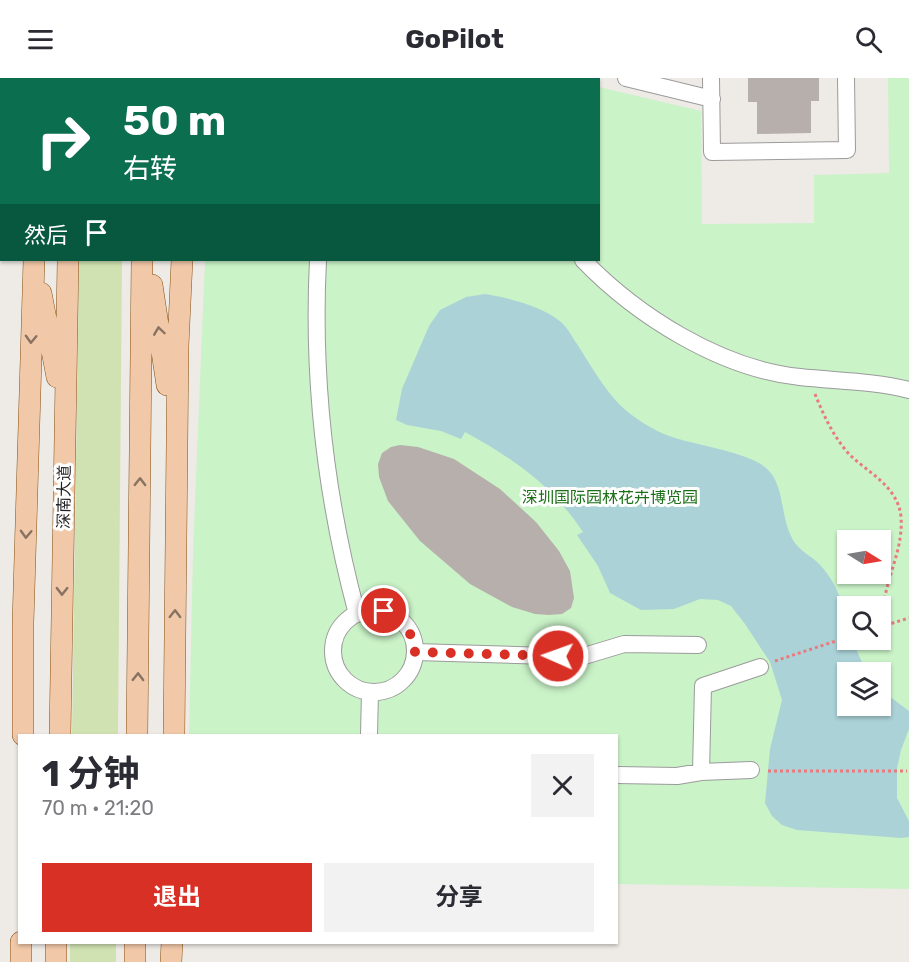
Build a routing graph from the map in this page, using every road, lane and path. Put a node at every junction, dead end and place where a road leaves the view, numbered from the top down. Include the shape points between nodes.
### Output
1 (626, 78) edge
2 (711, 78) edge
3 (846, 78) edge
4 (711, 99) junction
5 (35, 261) edge
6 (35, 261) edge
7 (68, 261) edge
8 (142, 261) edge
9 (148, 261) edge
10 (182, 261) edge
11 (318, 261) edge
12 (584, 261) edge
13 (809, 378) junction
14 (909, 390) edge
15 (65, 434) junction
16 (177, 451) junction
17 (884, 596) edge
18 (357, 614) junction
19 (909, 618) edge
20 (891, 623) edge
21 (837, 641) edge
22 (698, 645) dead end
23 (415, 652) junction
24 (760, 667) joint
25 (370, 692) junction
26 (23, 734) edge
27 (60, 734) edge
28 (137, 734) edge
29 (174, 734) edge
30 (369, 734) edge
31 (751, 770) joint
32 (907, 771) dead end
33 (701, 772) junction
34 (618, 775) edge
35 (21, 944) edge
36 (56, 944) edge
37 (135, 944) edge
38 (172, 944) edge
39 (21, 962) edge
40 (56, 962) edge
41 (135, 962) edge
42 (171, 962) edge

1 - 4 street
2 - 4 street
3 - 4 street via 847,150 712,152
5 - 15 main road
6 -> 26 main road
7 - 15 main road, 深南大道
28 -> 8 main road
16 -> 9 main road
10 - 16 main road
11 - 18 street via 318,382 336,517
12 - 13 street via 665,327 755,368
13 - 14 street
13 - 17 path via 832,432 850,455 891,492 901,515 897,556
15 -> 27 main road, 深南大道
29 -> 16 main road
18 - 23 street via 370,610 397,616 407,626
18 - 25 street via 338,632 334,658 346,681
19 - 20 path
21 - 24 path
22 - 23 street via 624,644 581,657
23 - 25 street via 406,677 396,686
24 - 33 street via 703,686
25 - 30 street
31 - 32 path
31 - 33 street
33 - 34 street via 677,776
35 - 39 main road
36 - 40 main road
37 - 41 main road
38 - 42 main road

